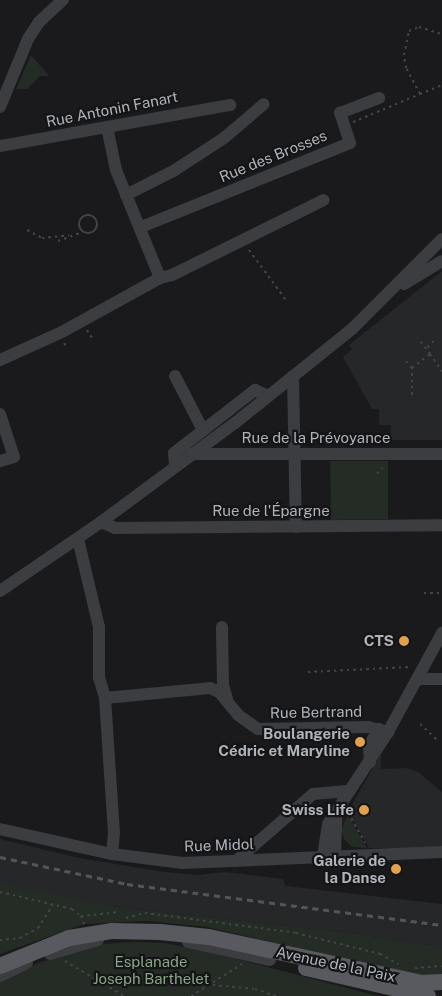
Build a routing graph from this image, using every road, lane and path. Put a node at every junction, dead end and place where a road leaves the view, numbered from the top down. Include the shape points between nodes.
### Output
1 (63, 0) edge
2 (442, 34) edge
3 (442, 85) edge
4 (420, 94) junction
5 (379, 98) dead end
6 (264, 104) dead end
7 (230, 105) dead end
8 (0, 108) edge
9 (107, 127) junction
10 (344, 129) junction
11 (0, 146) edge
12 (126, 195) junction
13 (324, 200) dead end
14 (141, 227) junction
15 (27, 230) dead end
16 (84, 232) junction
17 (69, 235) junction
18 (442, 239) edge
19 (58, 241) dead end
20 (242, 241) junction
21 (442, 261) edge
22 (160, 278) junction
23 (398, 286) junction
24 (285, 299) dead end
25 (418, 338) dead end
26 (434, 341) dead end
27 (64, 342) dead end
28 (66, 347) dead end
29 (430, 354) junction
30 (0, 360) edge
31 (406, 361) dead end
32 (412, 368) junction
33 (442, 371) edge
34 (175, 376) dead end
35 (293, 376) junction
36 (412, 395) dead end
37 (268, 396) junction
38 (0, 415) edge
39 (203, 430) junction
40 (191, 454) junction
41 (442, 454) edge
42 (294, 455) junction
43 (0, 461) edge
44 (176, 466) junction
45 (382, 468) dead end
46 (377, 474) dead end
47 (101, 522) junction
48 (442, 525) edge
49 (296, 527) junction
50 (78, 539) junction
51 (0, 591) edge
52 (424, 593) dead end
53 (442, 593) edge
54 (222, 627) dead end
55 (442, 633) edge
56 (308, 672) dead end
57 (420, 674) junction
58 (442, 679) edge
59 (106, 698) junction
60 (227, 699) junction
61 (420, 724) dead end
62 (383, 730) junction
63 (438, 741) dead end
64 (350, 791) junction
65 (344, 809) junction
66 (0, 828) edge
67 (369, 850) dead end
68 (442, 852) edge
69 (112, 854) junction
70 (329, 855) junction
71 (236, 861) junction
72 (0, 892) edge
73 (53, 906) junction
74 (117, 912) dead end
75 (81, 916) junction
76 (120, 921) dead end
77 (84, 924) dead end
78 (0, 940) edge
79 (231, 943) junction
80 (58, 958) dead end
81 (270, 960) junction
82 (242, 963) dead end
83 (0, 966) edge
84 (403, 966) dead end
85 (442, 966) edge
86 (409, 968) dead end
87 (0, 976) edge
88 (442, 982) edge
89 (213, 985) junction
90 (124, 996) edge
91 (191, 996) edge
92 (276, 996) edge
93 (428, 996) edge

1 - 8 street via 39,22 28,39
2 - 4 path via 419,27 410,31 404,55 406,68
3 - 4 path
4 - 10 path via 348,124
5 - 10 street, Rue des Brosses via 340,113
6 - 12 street, Rue des Brosses via 224,138 175,170
7 - 9 street, Rue Antonin Fanart
9 - 11 street, Rue Antonin Fanart
9 - 12 street via 116,170
10 - 14 street, Rue des Brosses via 350,143
12 - 14 street
13 - 20 street
14 - 22 street
15 - 17 path via 42,238
16 - 16 path via 96,227 93,216 84,215 80,219 80,228
16 - 17 path
17 - 19 path
18 - 23 street
20 - 22 street
20 - 24 path
21 - 23 street
22 - 30 street via 62,332
23 - 35 street via 352,329
25 - 29 path
26 - 29 path via 428,346
27 - 28 path
29 - 32 path
29 - 33 path
31 - 32 path
32 - 36 path
34 - 39 street
35 - 37 street
35 - 42 street
37 - 39 street via 255,390
37 - 40 street
38 - 43 street via 14,457
39 - 44 street via 174,454
40 - 42 street, Rue de la Prévoyance
40 - 44 street
41 - 42 street, Rue de la Prévoyance
42 - 49 street
44 - 47 street
45 - 46 path
47 - 49 street, Rue de l'Épargne via 115,528
47 - 50 street
48 - 49 street, Rue de l'Épargne
50 - 51 street
50 - 59 street via 97,611 100,677
52 - 53 path
54 - 60 street, Rue Bertrand via 223,684
55 - 57 street
56 - 57 path via 412,666
57 - 58 street
57 - 62 street
59 - 60 street, Rue Bertrand via 210,688
59 - 69 street via 114,832
60 - 62 street, Rue Bertrand via 238,715 258,729 349,726
61 - 63 path
62 - 64 street via 370,762
64 - 65 street
64 - 71 street via 313,794
65 - 67 path
65 - 70 street via 325,831
66 - 69 street, Rue Midol
68 - 70 street, Rue Midol
69 - 71 street, Rue Midol via 182,863
70 - 71 street, Rue Midol
72 - 73 path
73 - 75 path via 72,909
73 - 78 path via 38,928 20,938
74 - 75 path
75 - 77 path
76 - 84 path via 145,913 296,933 380,954
79 - 81 main road, Avenue de la Paix
79 - 83 main road, Avenue de la Paix via 176,933 96,932 37,949
79 - 88 main road, Avenue de la Paix via 420,983
80 - 90 path
81 - 87 street via 166,938 134,937 98,940 61,950
81 - 93 main road, Avenue de la Paix
82 - 89 path
85 - 86 path
89 - 91 path
89 - 92 path via 255,989

